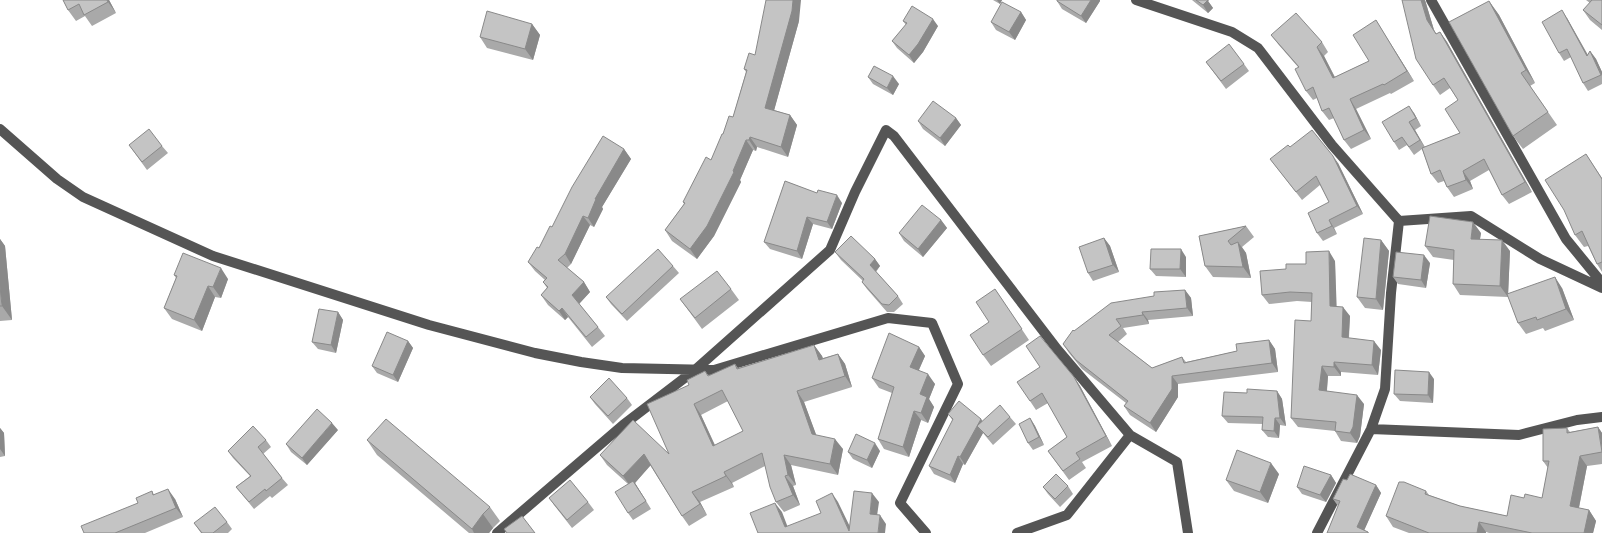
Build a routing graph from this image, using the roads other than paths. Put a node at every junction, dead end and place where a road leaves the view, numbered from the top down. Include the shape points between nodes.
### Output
1 (1136, 0) edge
2 (1431, 0) edge
3 (0, 129) edge
4 (1399, 221) junction
5 (1602, 283) edge
6 (1602, 288) edge
7 (695, 370) junction
8 (1602, 417) edge
9 (1371, 429) junction
10 (1130, 435) junction
11 (497, 533) edge
12 (926, 533) edge
13 (1017, 533) edge
14 (1188, 533) edge
15 (1318, 533) edge

1 - 4 street via 1232,32 1258,48 1332,145
2 - 5 street via 1566,239
3 - 7 street via 57,179 83,197 233,263 429,324 536,353 622,368
4 - 6 street via 1471,216 1540,259
4 - 9 street via 1384,389
7 - 10 street via 830,250 886,130 894,136 1057,349
7 - 11 street via 623,425
7 - 12 street via 714,370 888,318 932,323 958,384 900,504
8 - 9 street via 1577,420 1519,435
9 - 15 street
10 - 13 street via 1067,515
10 - 14 street via 1177,462

